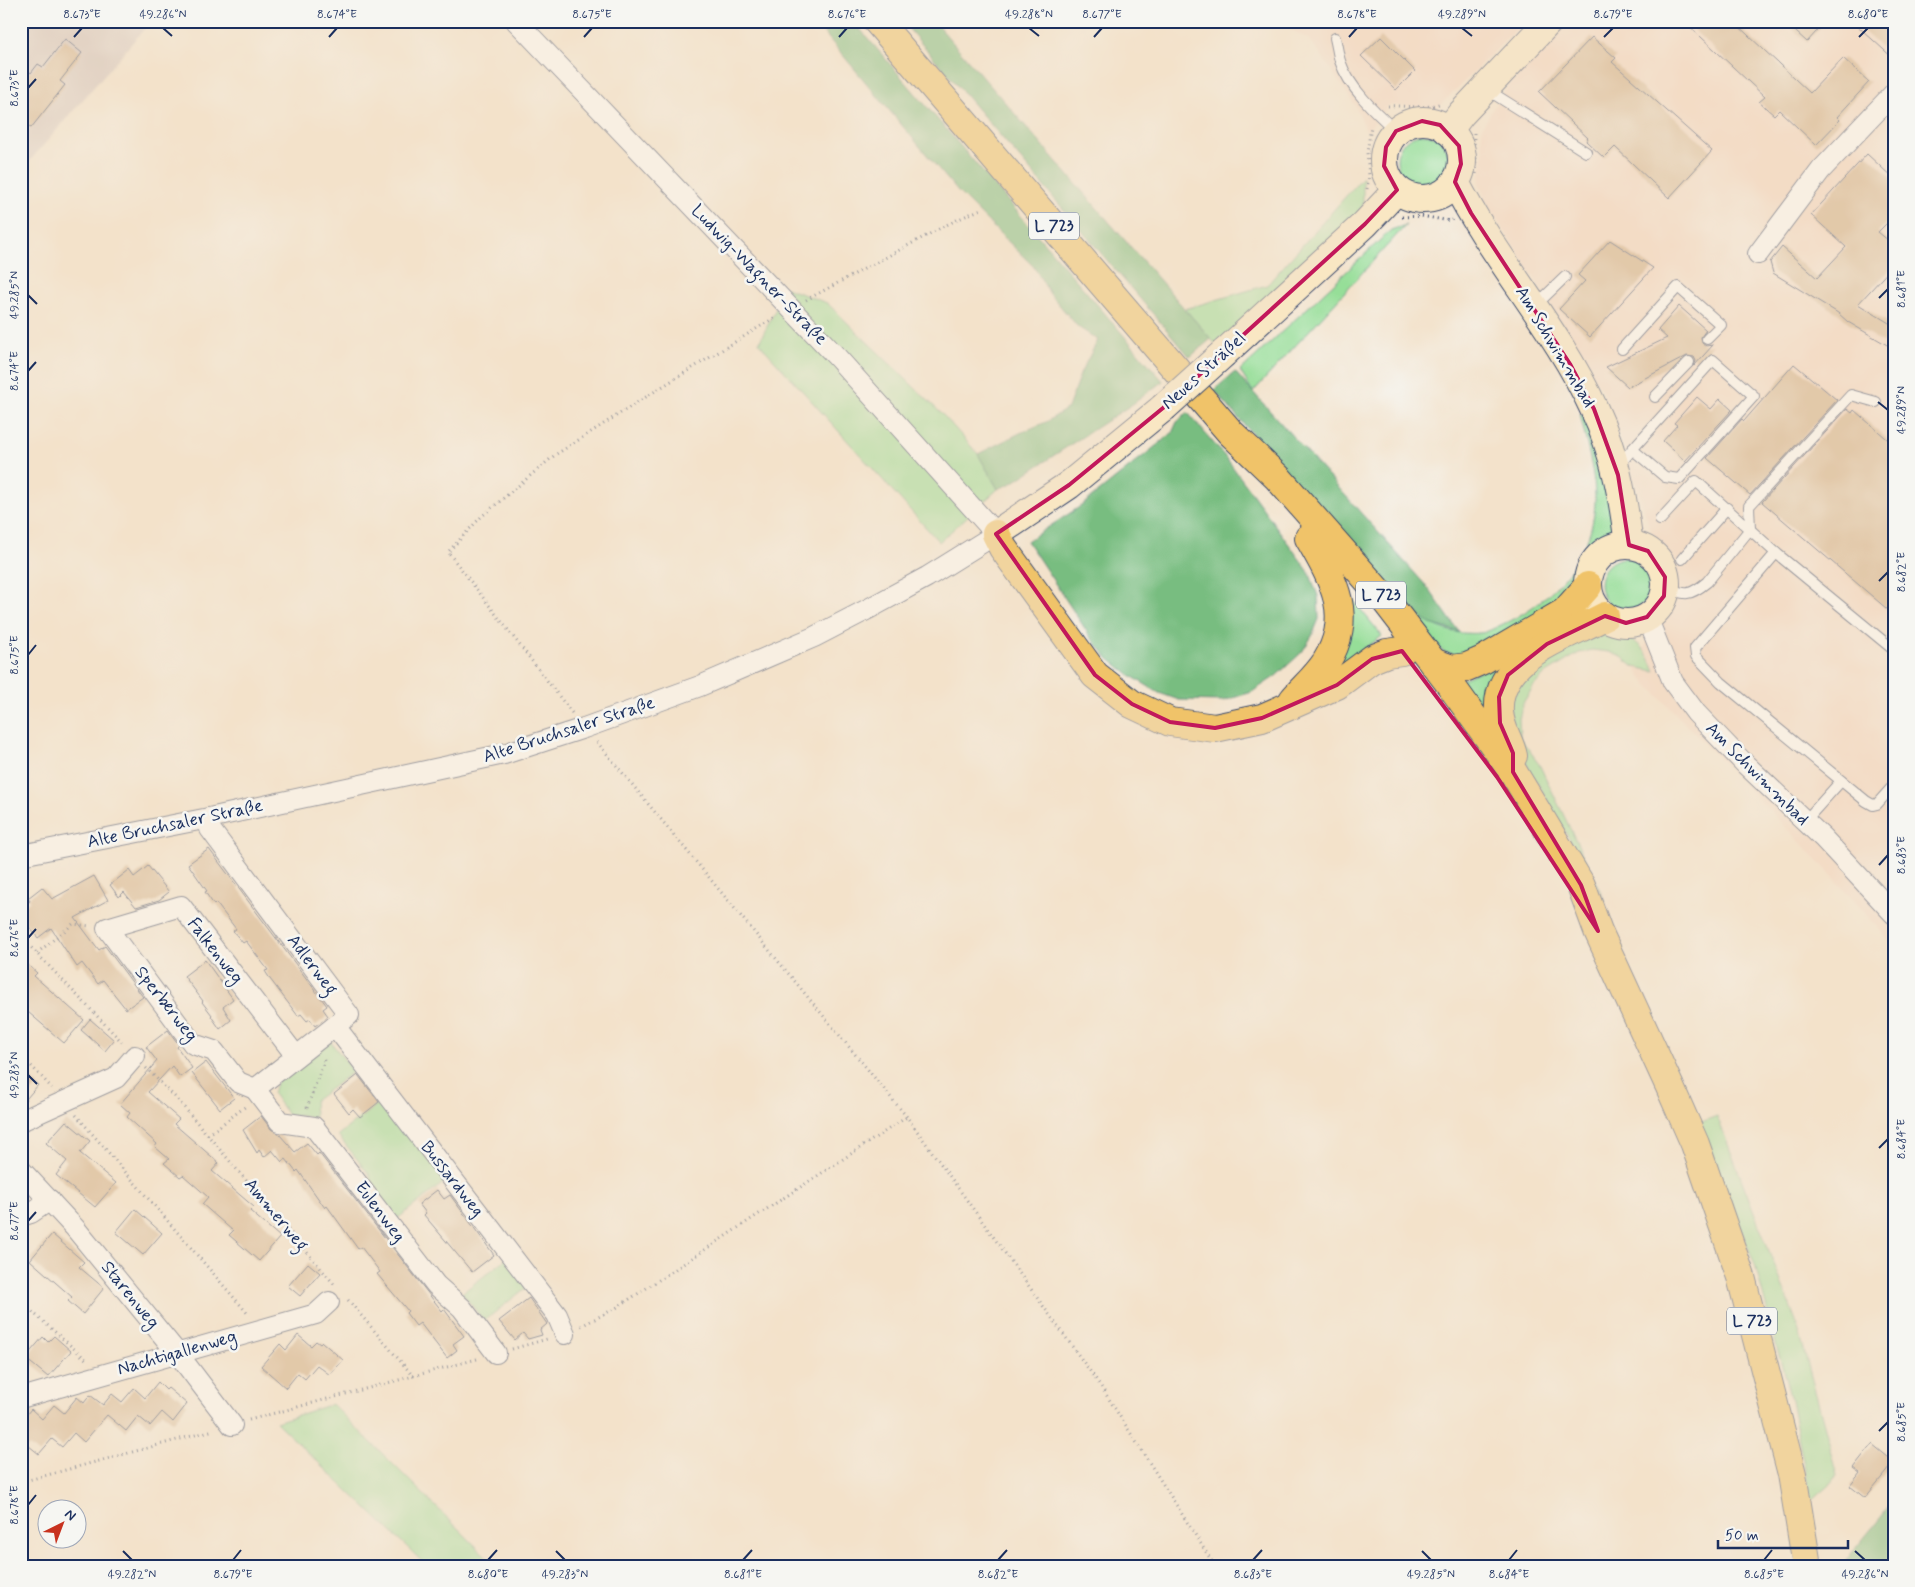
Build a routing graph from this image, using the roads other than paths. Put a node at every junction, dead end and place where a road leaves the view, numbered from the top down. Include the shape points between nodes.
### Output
1 (516, 21) edge
2 (876, 21) edge
3 (1549, 21) edge
4 (1335, 38) dead end
5 (1485, 89) junction
6 (1894, 93) edge
7 (1396, 131) junction
8 (1448, 131) junction
9 (1586, 152) dead end
10 (1455, 182) junction
11 (1397, 190) junction
12 (1433, 198) junction
13 (1488, 242) junction
14 (1758, 254) dead end
15 (1565, 277) dead end
16 (1534, 308) junction
17 (1707, 339) dead end
18 (1622, 349) dead end
19 (1689, 362) dead end
20 (1655, 398) dead end
21 (1876, 402) dead end
22 (1230, 432) junction
23 (1624, 458) junction
24 (1727, 508) junction
25 (1660, 520) dead end
26 (1750, 529) junction
27 (996, 534) junction
28 (1309, 538) junction
29 (1629, 545) junction
30 (1776, 553) junction
31 (1682, 559) dead end
32 (1588, 586) junction
33 (1666, 587) junction
34 (1605, 616) junction
35 (1647, 617) junction
36 (1894, 650) edge
37 (1402, 651) junction
38 (1432, 662) junction
39 (1285, 709) junction
40 (1514, 772) junction
41 (1841, 781) junction
42 (1894, 785) edge
43 (209, 818) junction
44 (1805, 821) junction
45 (21, 855) edge
46 (1894, 914) edge
47 (107, 928) joint
48 (1598, 931) junction
49 (335, 1026) junction
50 (136, 1056) road end
51 (296, 1056) junction
52 (257, 1092) junction
53 (21, 1121) edge
54 (21, 1170) edge
55 (50, 1200) junction
56 (21, 1216) edge
57 (338, 1296) road end
58 (565, 1334) road end
59 (496, 1353) road end
60 (178, 1354) junction
61 (21, 1398) edge
62 (232, 1425) dead end
63 (1807, 1566) edge

1 - 27 street, Ludwig-Wagner-Straße via 836,356
2 - 22 main road, L 723
3 - 5 street
4 - 7 lane via 1346,73 1372,109
5 - 8 street
5 - 9 lane
6 - 14 street via 1821,170
7 - 8 street via 1422,121
7 - 11 street via 1386,147 1384,166
8 - 10 street via 1461,155 1462,164
10 - 12 street
10 - 13 street, Am Schwimmbad
11 - 12 street via 1414,198
11 - 27 street, Neues Sträßel, bridge via 1365,224 1163,408 1069,485
12 - 13 street, Am Schwimmbad
13 - 16 street, Am Schwimmbad
15 - 16 lane
16 - 23 street, Am Schwimmbad
17 - 18 lane via 1721,325 1678,287
19 - 20 lane
21 - 26 lane via 1851,395 1749,506
22 - 28 main road, L 723 via 1268,488
22 - 38 main road, L 723 via 1278,478 1382,596
23 - 23 lane via 1664,478 1679,479 1754,396 1713,360
23 - 29 street, Am Schwimmbad via 1624,508
24 - 25 lane via 1696,481
24 - 26 lane
24 - 31 lane
26 - 30 lane
26 - 33 lane via 1699,589 1680,594
27 - 39 main road via 1095,675 1132,704 1170,722 1215,728 1262,718
27 - 43 street, Alte Bruchsaler Straße via 927,577 814,636 700,686 584,728 504,754
28 - 37 main road, L 723
28 - 39 main road via 1330,575 1339,598 1341,616 1337,640 1325,663
29 - 32 street via 1610,548 1602,553 1591,568
29 - 33 street via 1644,549 1656,558 1662,567
30 - 36 lane
30 - 41 lane via 1695,648 1696,656 1722,682
32 - 34 street via 1593,603
32 - 38 main road via 1565,612 1482,660 1452,669
33 - 35 street via 1660,604
34 - 35 street via 1626,623
34 - 40 main road via 1547,644 1508,676 1499,697 1499,712 1505,739 1513,753
35 - 44 street, Am Schwimmbad via 1673,682 1696,713
37 - 39 main road via 1372,659 1337,684
37 - 48 main road, L 723 via 1497,777
38 - 40 main road, L 723
40 - 48 main road, L 723 via 1580,885
41 - 42 lane via 1873,805
41 - 44 lane
43 - 45 street, Alte Bruchsaler Straße
43 - 49 street, Adlerweg via 210,829 349,1015
44 - 46 street, Am Schwimmbad
47 - 51 street, Falkenweg via 181,906
47 - 52 street, Sperberweg via 193,1044 214,1051 238,1082
48 - 63 main road, L 723 via 1695,1144 1741,1277 1792,1474
49 - 51 street, Adlerweg
49 - 58 street, Bussardweg via 558,1315
50 - 53 street via 116,1078
51 - 52 street, Adlerweg
52 - 59 street, Eulenweg via 280,1122 314,1127 436,1285 462,1308
54 - 55 street, Starenweg
55 - 56 street
55 - 60 street, Starenweg
57 - 60 street, Nachtigallenweg via 316,1314
60 - 61 street, Nachtigallenweg
60 - 62 street, Starenweg

